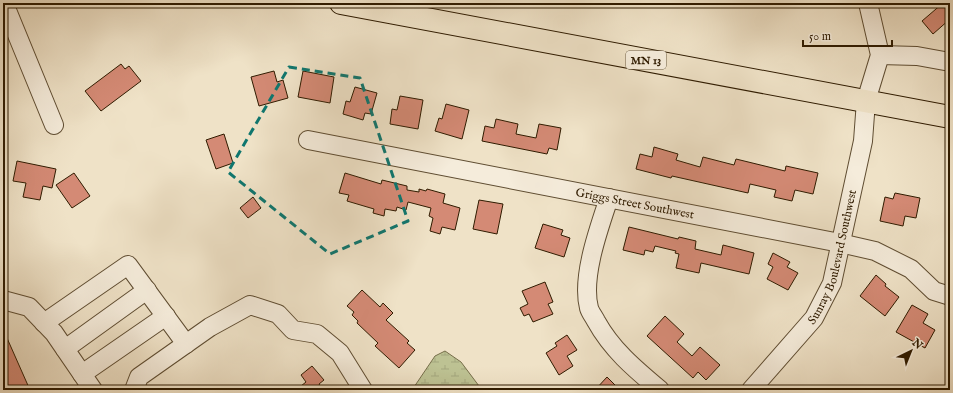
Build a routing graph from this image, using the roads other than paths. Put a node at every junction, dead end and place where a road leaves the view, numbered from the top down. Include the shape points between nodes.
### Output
1 (4, 3) edge
2 (341, 3) edge
3 (868, 3) edge
4 (880, 55) junction
5 (950, 62) edge
6 (866, 101) junction
7 (950, 117) edge
8 (54, 125) dead end
9 (308, 140) dead end
10 (609, 198) junction
11 (840, 243) junction
12 (147, 290) junction
13 (950, 296) edge
14 (3, 300) edge
15 (166, 316) junction
16 (44, 323) junction
17 (186, 344) junction
18 (65, 349) junction
19 (82, 374) junction
20 (92, 390) edge
21 (134, 390) edge
22 (363, 390) edge
23 (660, 390) edge
24 (751, 390) edge

1 - 8 street
2 - 6 main road, MN 13
3 - 4 street
4 - 5 street via 917,56
4 - 6 street, Sunray Boulevard Southwest
6 - 7 main road, MN 13
6 - 11 street, Sunray Boulevard Southwest via 863,141
9 - 10 street, Griggs Street Southwest
10 - 11 street, Griggs Street Southwest
10 - 23 street via 588,274 589,308 602,332 624,359
11 - 13 street, Griggs Street Southwest via 875,251 911,269 934,291
11 - 24 street, Sunray Boulevard Southwest via 832,283 814,318
12 - 15 street
12 - 16 street via 128,265
12 - 18 street
14 - 16 street via 29,307
15 - 17 street
15 - 19 street
16 - 18 street
17 - 21 street via 139,377
17 - 22 street via 210,327 250,305 278,314 293,330 317,334 340,353
18 - 19 street
19 - 20 street

